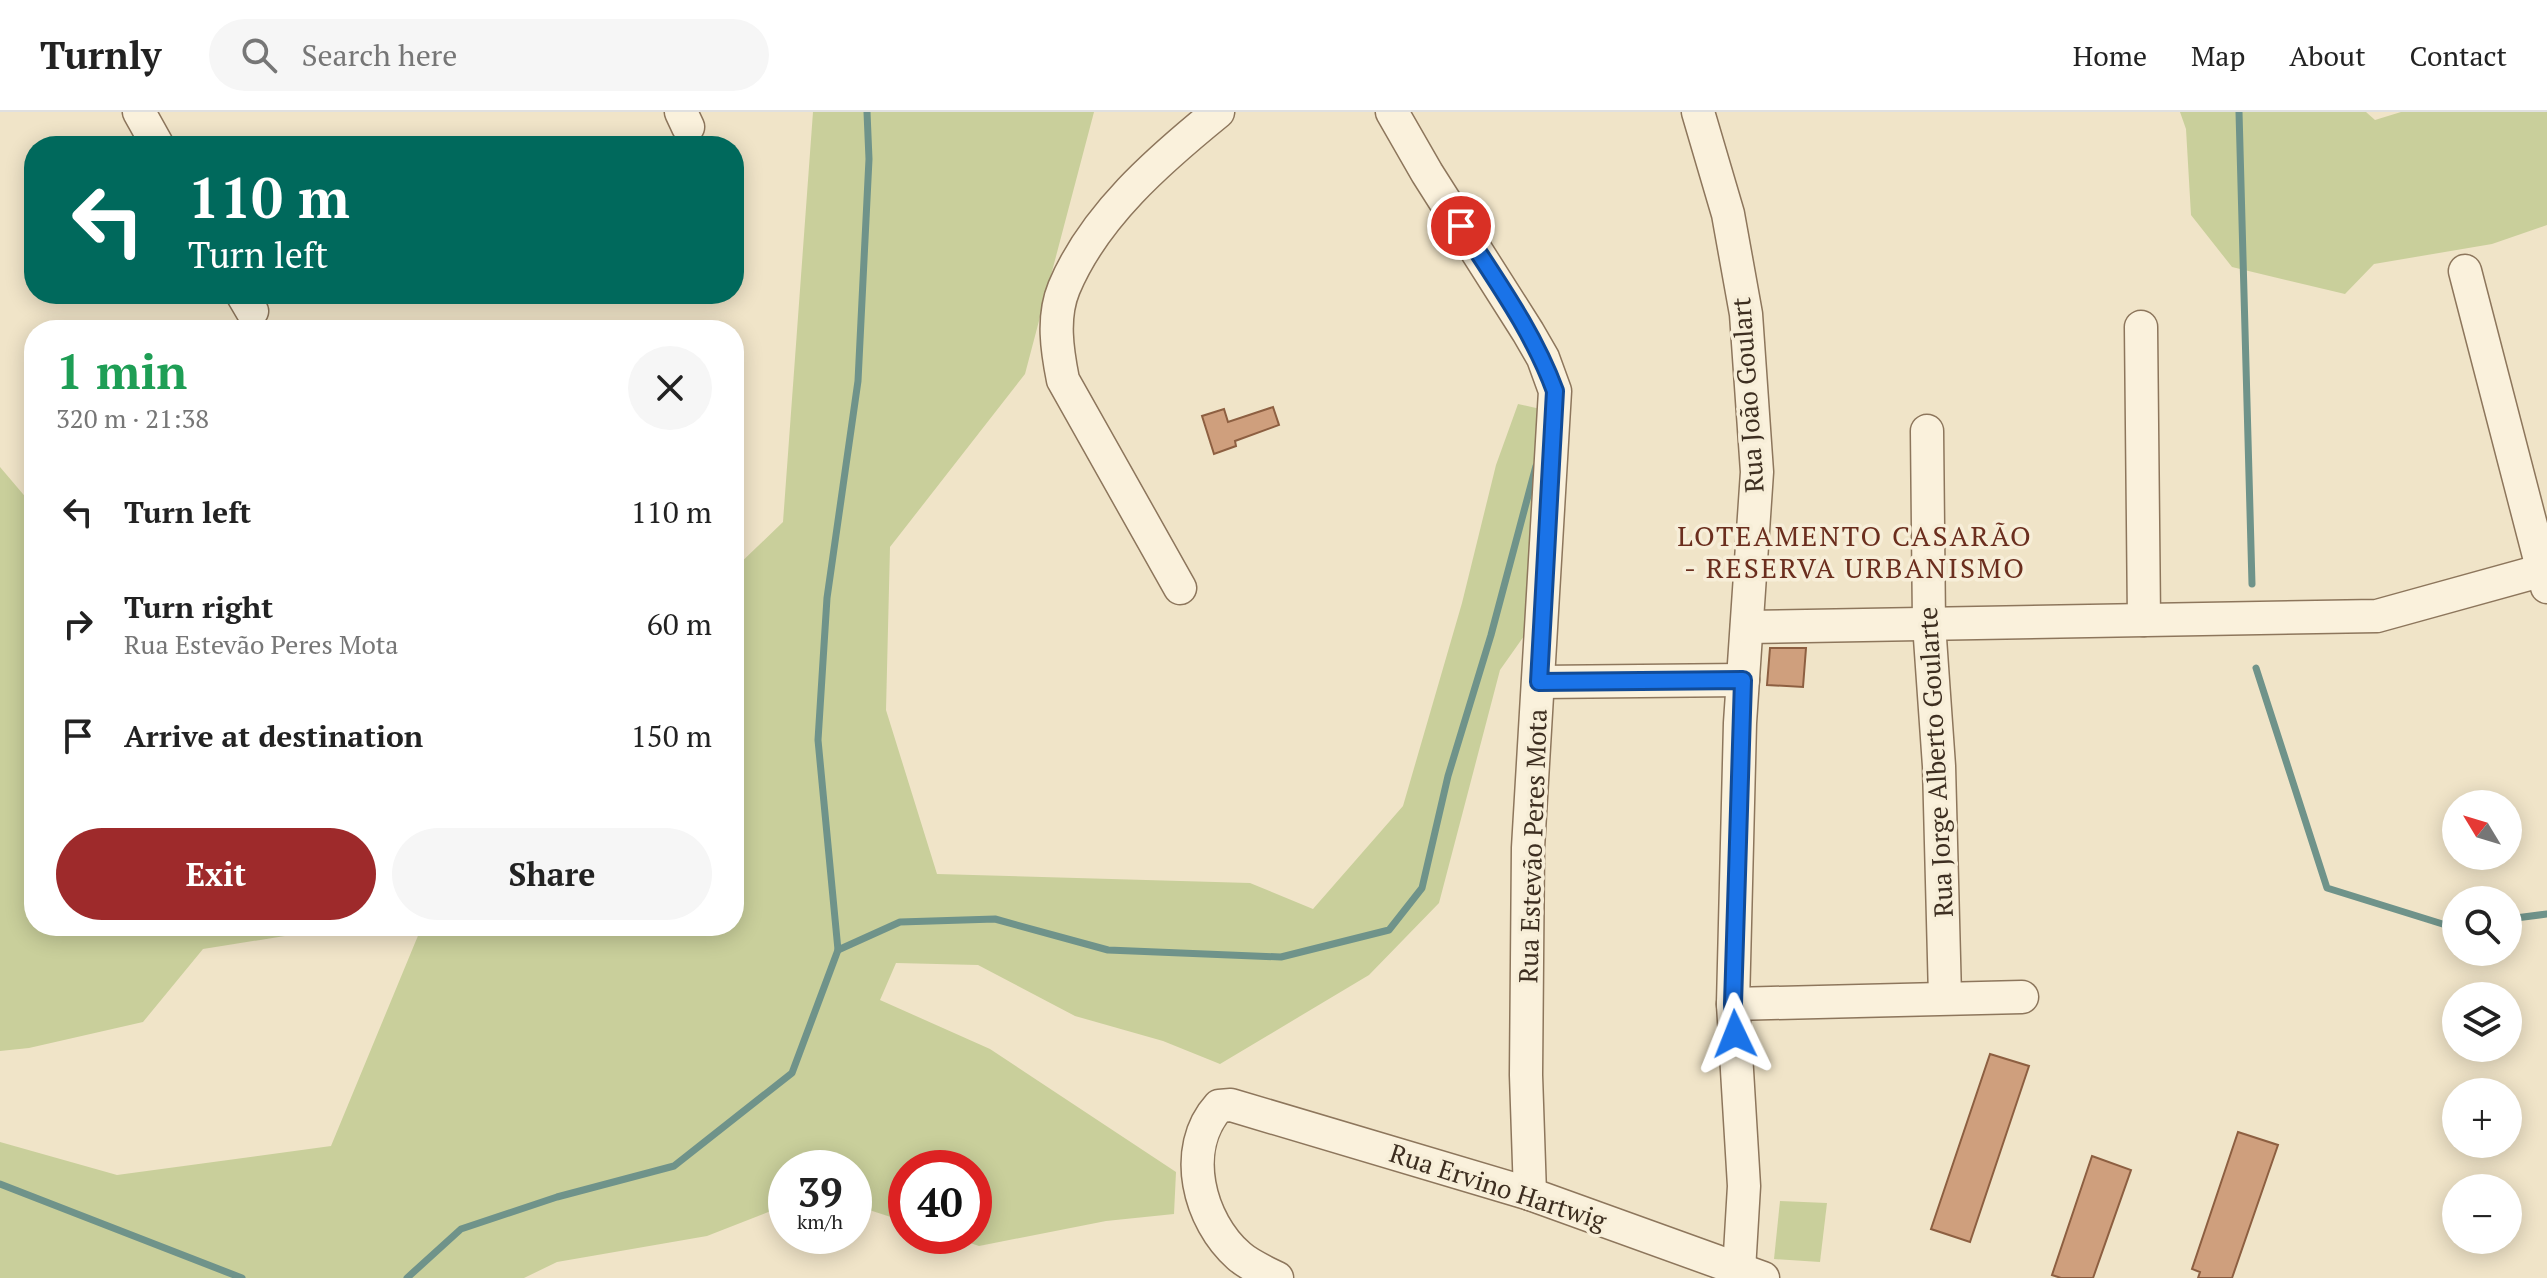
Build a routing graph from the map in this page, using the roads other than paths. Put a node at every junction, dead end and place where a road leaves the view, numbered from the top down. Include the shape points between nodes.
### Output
1 (139, 112) edge
2 (1218, 112) edge
3 (1392, 112) edge
4 (1685, 112) edge
5 (1702, 125) edge
6 (152, 136) edge
7 (2465, 271) dead end
8 (2141, 327) dead end
9 (1927, 431) dead end
10 (2546, 575) edge
11 (1180, 588) dead end
12 (2144, 620) junction
13 (1929, 624) junction
14 (1747, 627) junction
15 (1743, 680) junction
16 (1539, 682) junction
17 (1945, 997) junction
18 (2022, 997) dead end
19 (1733, 1004) junction
20 (1530, 1194) junction
21 (1746, 1275) edge
22 (1277, 1278) edge

1 - 6 street
2 - 11 street via 1165,155 1090,242 1063,290 1055,341 1063,380
3 - 16 street, Rua Estevão Peres Mota via 1528,332 1555,391
4 - 5 street, Rua João Goulart
5 - 14 street, Rua João Goulart via 1728,214 1746,314 1757,472
7 - 10 street
8 - 12 street
9 - 13 street, Rua Jorge Alberto Goularte
10 - 12 street via 2377,616
12 - 13 street
13 - 14 street
13 - 17 street, Rua Jorge Alberto Goularte
14 - 15 street, Rua João Goulart
15 - 16 street
15 - 19 street, Rua João Goulart
16 - 20 street, Rua Estevão Peres Mota via 1528,848
17 - 18 street
17 - 19 street
19 - 21 street, Rua João Goulart
20 - 21 street, Rua Ervino Hartwig
20 - 22 street, Rua Ervino Hartwig via 1231,1105 1219,1106 1201,1138 1197,1178 1212,1226 1240,1257

